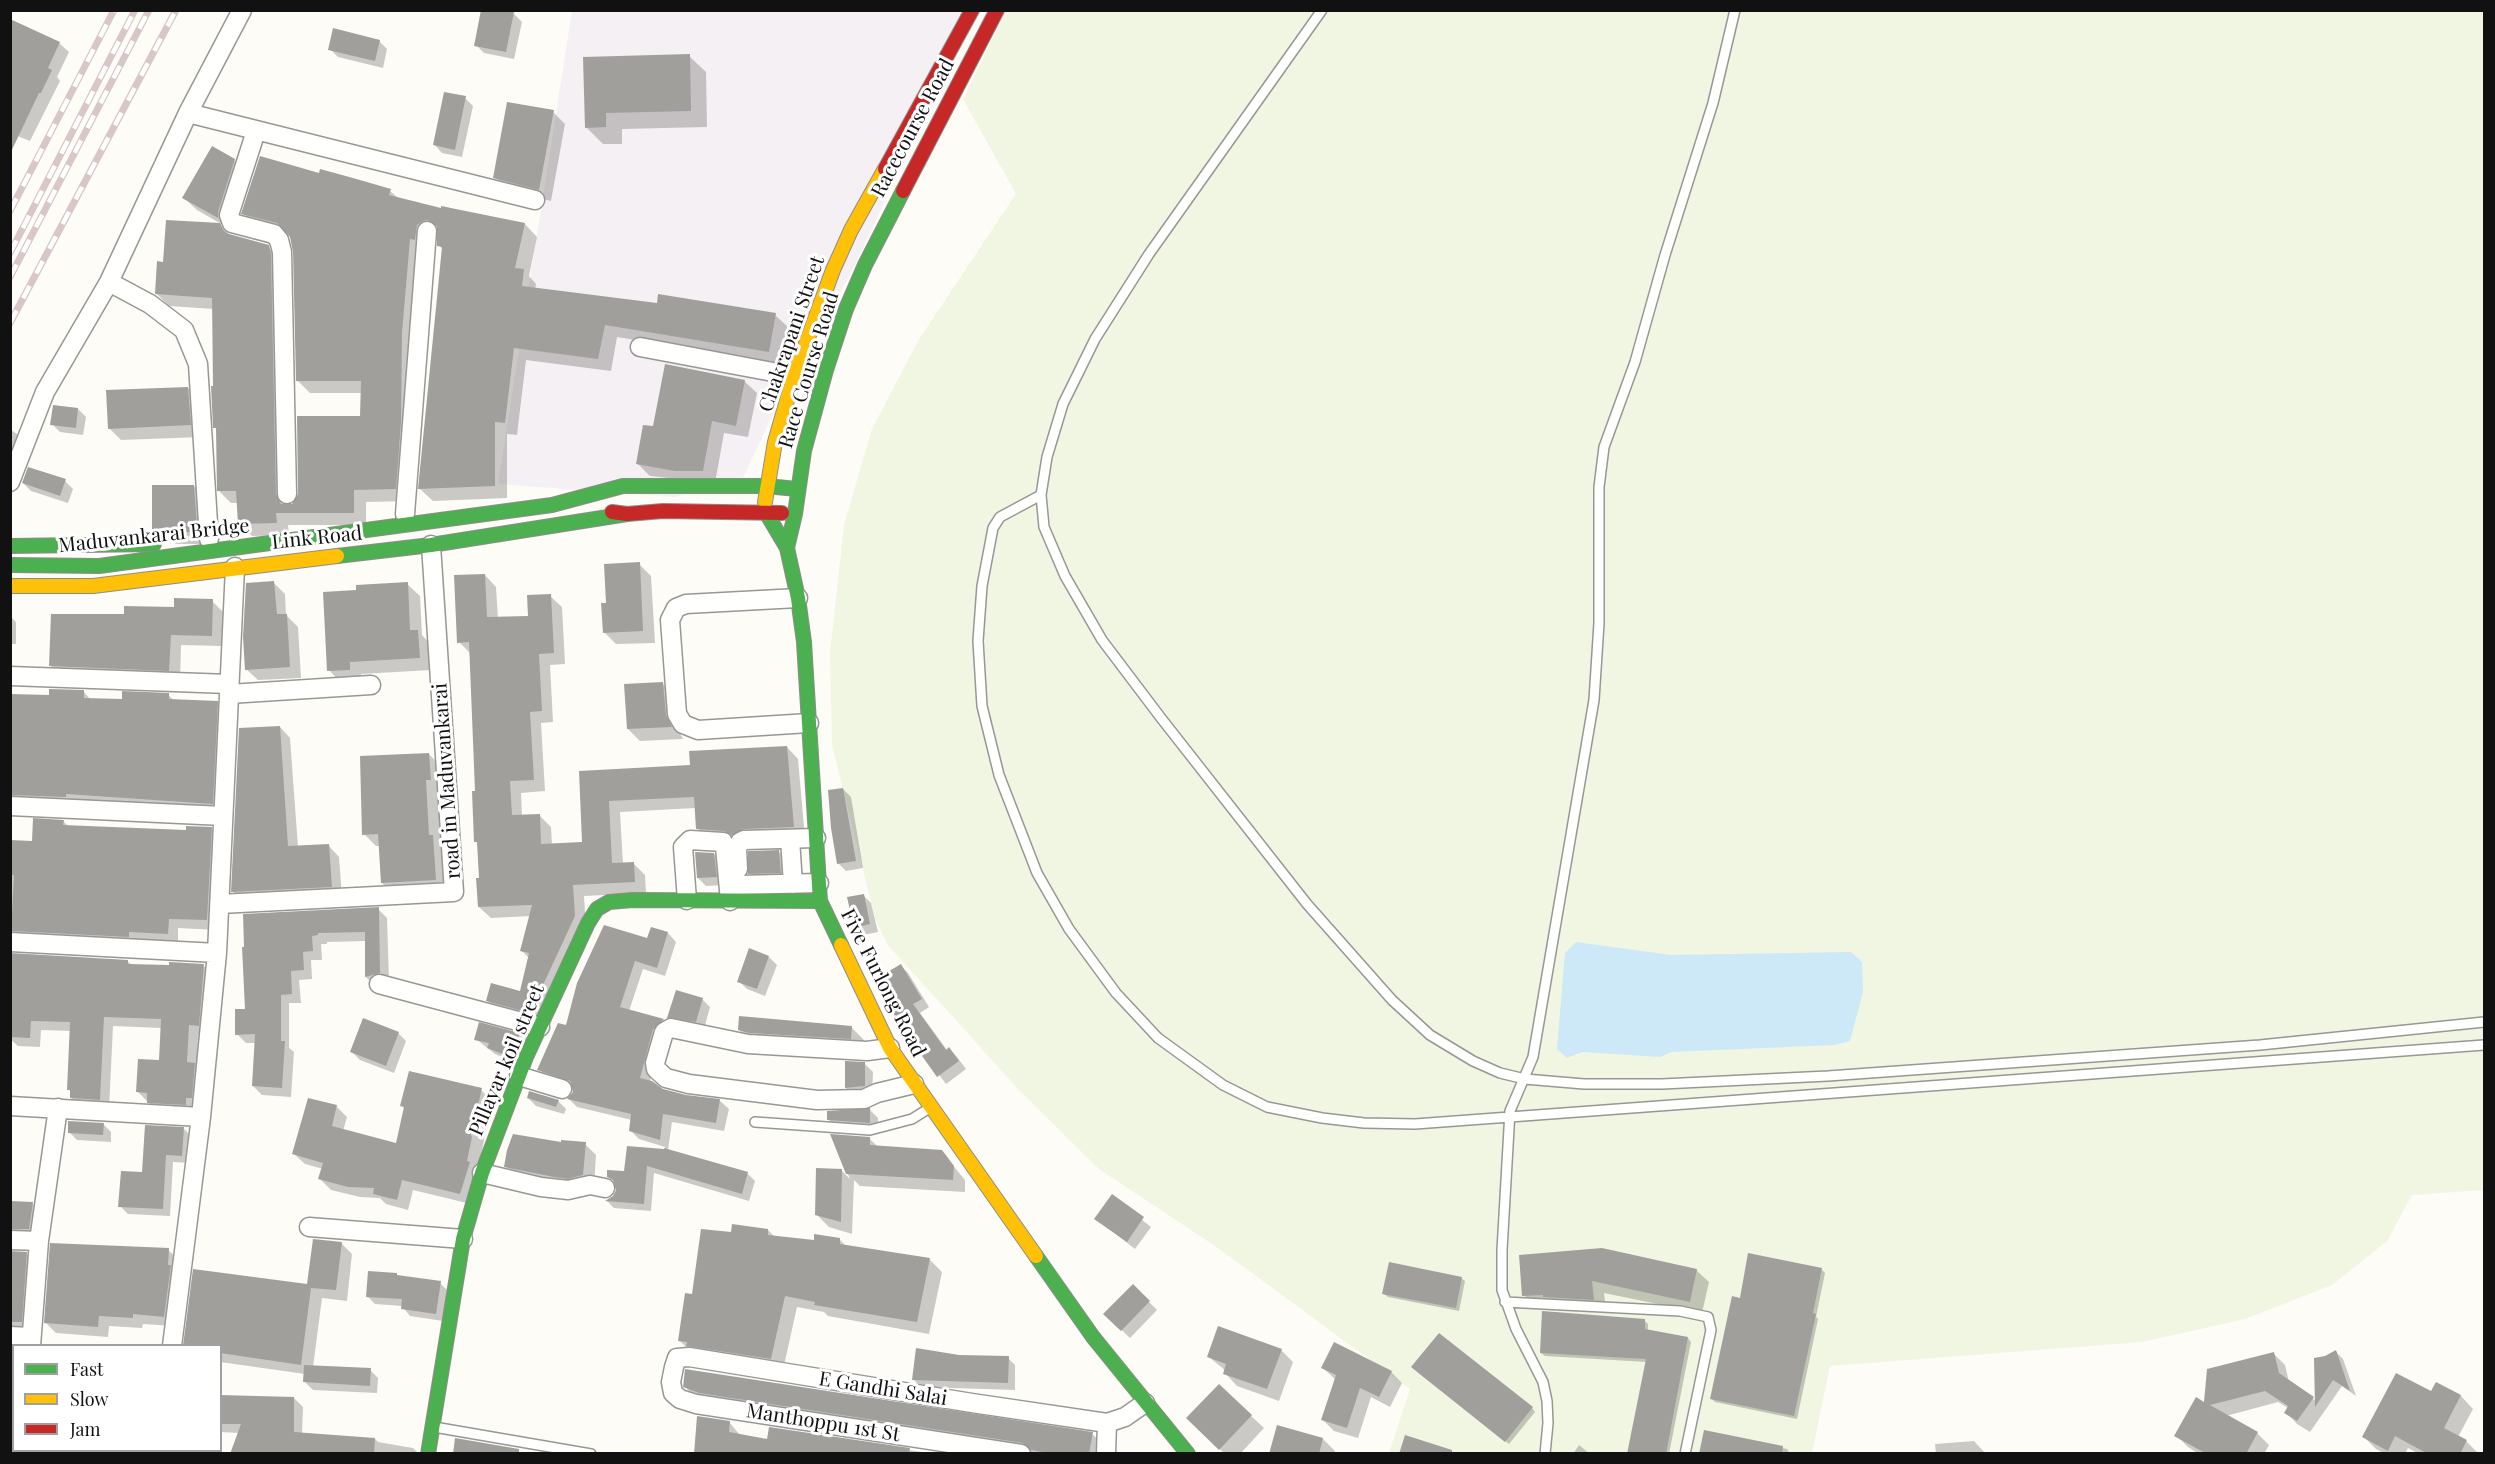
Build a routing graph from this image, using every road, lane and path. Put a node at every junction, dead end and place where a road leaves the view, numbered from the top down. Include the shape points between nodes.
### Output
1 (242, 10) edge
2 (972, 10) edge
3 (1322, 10) edge
4 (993, 11) edge
5 (1735, 13) edge
6 (188, 113) junction
7 (256, 131) junction
8 (535, 200) dead end
9 (428, 231) dead end
10 (865, 264) joint
11 (109, 282) junction
12 (640, 347) dead end
13 (794, 376) junction
14 (10, 482) edge
15 (623, 486) junction
16 (766, 486) junction
17 (797, 489) junction
18 (287, 494) dead end
19 (1041, 495) junction
20 (552, 505) junction
21 (765, 511) junction
22 (405, 514) junction
23 (627, 514) junction
24 (795, 514) junction
25 (209, 539) junction
26 (431, 545) junction
27 (10, 546) edge
28 (787, 548) junction
29 (10, 565) edge
30 (234, 567) junction
31 (10, 586) edge
32 (798, 598) junction
33 (10, 676) edge
34 (371, 686) dead end
35 (229, 689) junction
36 (809, 723) junction
37 (10, 806) edge
38 (223, 816) junction
39 (816, 838) junction
40 (790, 839) junction
41 (793, 884) junction
42 (819, 892) junction
43 (736, 896) junction
44 (687, 900) junction
45 (220, 904) junction
46 (10, 942) edge
47 (217, 953) junction
48 (379, 984) dead end
49 (2484, 1022) edge
50 (540, 1027) junction
51 (2484, 1045) edge
52 (891, 1048) junction
53 (519, 1076) junction
54 (1525, 1079) junction
55 (914, 1084) junction
56 (562, 1089) dead end
57 (10, 1106) edge
58 (930, 1107) junction
59 (58, 1108) junction
60 (201, 1117) junction
61 (1510, 1117) junction
62 (755, 1122) dead end
63 (482, 1173) junction
64 (605, 1188) dead end
65 (309, 1227) dead end
66 (463, 1239) junction
67 (10, 1240) edge
68 (39, 1241) junction
69 (1505, 1302) junction
70 (10, 1336) edge
71 (31, 1341) edge
72 (172, 1344) edge
73 (1145, 1403) junction
74 (696, 1404) joint
75 (1107, 1423) junction
76 (431, 1426) junction
77 (1171, 1433) junction
78 (428, 1454) edge
79 (591, 1454) edge
80 (1021, 1454) edge
81 (1106, 1454) edge
82 (1169, 1454) edge
83 (1188, 1454) edge
84 (1545, 1454) edge
85 (1685, 1454) edge

1 - 6 street
2 - 13 street, Chakrapani Street via 851,231
3 - 19 lane via 1149,254 1095,339 1063,404 1047,457
4 - 10 street, Racecourse Road
5 - 54 lane via 1713,103 1635,362 1604,447 1599,487 1599,623 1594,700 1543,1004
6 - 7 street
6 - 11 street
7 - 8 street
7 - 18 street via 229,215 232,223 274,234 282,252
9 - 22 street
10 - 17 street, Race Course Road via 826,370
11 - 14 street via 45,392
11 - 25 street via 150,304 184,330 198,364
12 - 13 street
13 - 16 street, Chakrapani Street
15 - 16 street
15 - 20 street
15 - 22 street, Link Road
16 - 17 street
16 - 21 street, Chakrapani Street
17 - 24 street, Five Furlong Road
19 - 54 lane via 1044,527 1065,576 1102,640 1306,904 1392,1000 1430,1035 1473,1061
19 - 61 lane via 1000,517 993,528 982,586 978,641 982,706 999,775 1037,873 1069,929 1116,993 1158,1038 1223,1085 1267,1107 1364,1123 1415,1124
20 - 23 street
20 - 29 street, Maduvankarai Bridge via 99,566
21 - 23 street
21 - 24 street
21 - 28 street, Five Furlong Road
22 - 25 street, Link Road
23 - 26 street, Link Road
24 - 28 street, Five Furlong Road
25 - 27 street, Link Road
26 - 30 street, Link Road
26 - 45 street, road in Maduvankarai via 454,892
28 - 32 street, Five Furlong Road
30 - 31 street, Link Road via 93,586
30 - 35 street
32 - 36 street, Five Furlong Road
32 - 36 street via 686,604 676,608 670,620 677,714 683,724 698,730
33 - 35 street
34 - 35 street
35 - 38 street
36 - 39 street, Five Furlong Road
37 - 38 street
38 - 45 street
39 - 40 street
39 - 42 street, Five Furlong Road
40 - 41 street
40 - 43 street via 740,842
41 - 42 street
41 - 43 street
42 - 43 street, Pillayar koil street
42 - 52 street, Five Furlong Road
43 - 44 street, Pillayar koil street
43 - 44 street via 723,842 690,840 683,847
44 - 50 street, Pillayar koil street via 609,902 597,909
45 - 47 street
46 - 47 street
47 - 60 street
48 - 50 street
49 - 54 lane via 2260,1045 1828,1076 1662,1084
50 - 53 street, Pillayar koil street
51 - 61 lane
52 - 55 street, Five Furlong Road
52 - 55 street via 867,1051 748,1044 671,1028 664,1032 656,1069 666,1078 689,1084 817,1100 864,1099
53 - 56 street
53 - 63 street, Pillayar koil street
54 - 61 lane
55 - 58 street, Five Furlong Road
57 - 59 street
58 - 62 lane via 912,1119 870,1130
58 - 73 street, Five Furlong Road via 1093,1337
59 - 60 street
59 - 68 street
60 - 72 street
61 - 69 lane via 1501,1272
63 - 64 street via 541,1187
63 - 66 street, Pillayar koil street
65 - 66 street
66 - 76 street, Pillayar koil street
67 - 68 street
68 - 71 street
69 - 84 lane via 1543,1382 1548,1424
69 - 85 lane via 1680,1311 1708,1317 1711,1330
70 - 71 street
73 - 75 street via 1125,1417
73 - 77 street, Five Furlong Road
74 - 75 street, E Gandhi Salai via 673,1393 671,1382 677,1358
74 - 80 street, Manthoppu 1st St
75 - 81 street
76 - 78 street, Pillayar koil street
76 - 79 lane
77 - 82 street
77 - 83 street, Five Furlong Road

